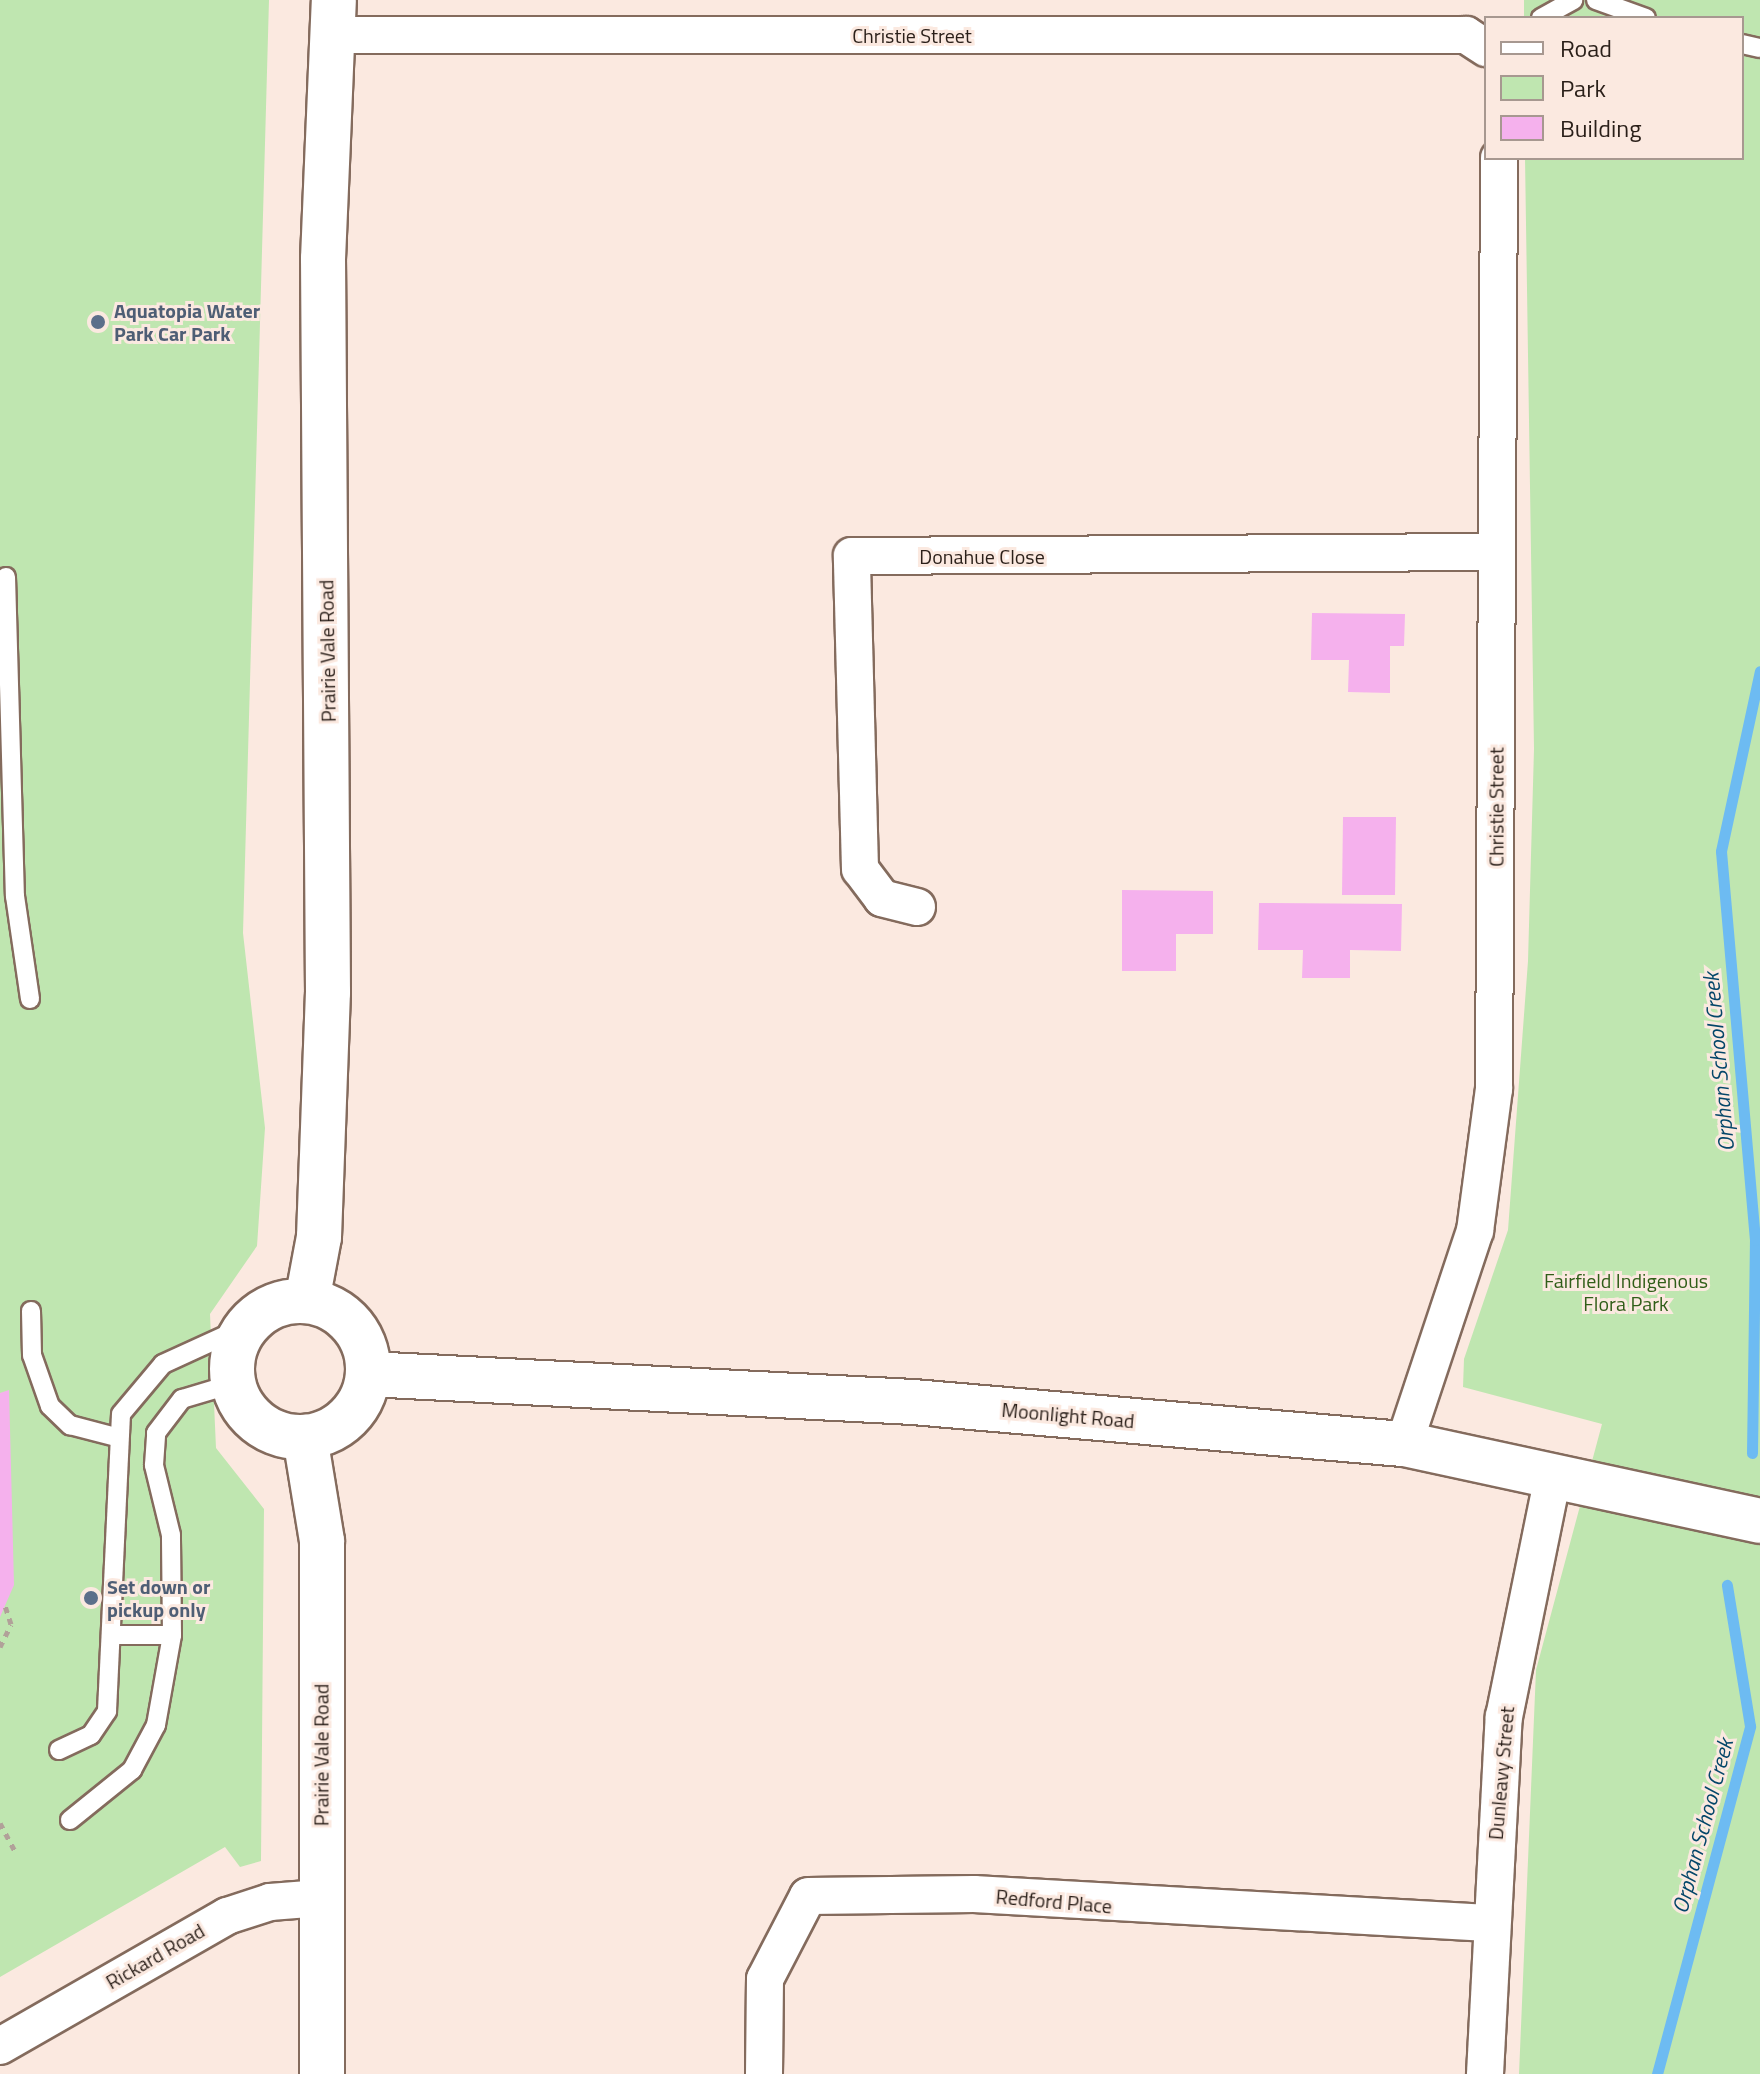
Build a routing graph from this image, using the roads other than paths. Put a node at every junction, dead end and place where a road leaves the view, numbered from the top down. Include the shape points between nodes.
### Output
1 (1573, 0) edge
2 (1596, 0) edge
3 (1545, 16) edge
4 (1640, 16) edge
5 (334, 18) edge
6 (1484, 47) edge
7 (1499, 160) edge
8 (1497, 552) junction
9 (6, 577) dead end
10 (917, 907) dead end
11 (30, 999) dead end
12 (307, 1301) junction
13 (31, 1311) dead end
14 (248, 1325) junction
15 (368, 1374) junction
16 (232, 1384) junction
17 (116, 1437) junction
18 (305, 1437) junction
19 (1404, 1444) junction
20 (1553, 1477) junction
21 (1760, 1521) edge
22 (114, 1635) junction
23 (172, 1635) junction
24 (59, 1750) dead end
25 (70, 1820) dead end
26 (321, 1898) junction
27 (1488, 1923) junction
28 (0, 2046) edge
29 (322, 2074) edge
30 (764, 2074) edge
31 (1485, 2074) edge

1 - 3 lane
2 - 4 lane
5 - 6 street, Christie Street via 1466,35
5 - 12 street, Prairie Vale Road via 323,259 328,992 320,1223
7 - 8 street, Christie Street
8 - 10 street, Donahue Close via 852,556 860,869 882,898
8 - 19 street, Christie Street via 1494,1089 1475,1231
9 - 11 lane via 15,896
12 - 14 street via 285,1302
12 - 15 street via 345,1317 366,1353
13 - 17 lane via 36,1376 50,1406 70,1425
14 - 16 street via 236,1342
14 - 17 lane via 146,1376 121,1414
15 - 18 street via 341,1424
15 - 19 street, Moonlight Road via 913,1402
16 - 18 street via 251,1418 267,1430
16 - 23 lane via 182,1399 156,1433 154,1465 171,1535
17 - 22 lane
18 - 26 street, Prairie Vale Road via 322,1541
19 - 20 street, Moonlight Road
20 - 21 street, Moonlight Road
20 - 27 street, Dunleavy Street via 1504,1717
22 - 23 lane
22 - 24 lane via 107,1711 91,1735
23 - 25 lane via 147,1747 112,1790
26 - 28 street, Rickard Road via 270,1902 227,1916
26 - 29 street, Prairie Vale Road
27 - 30 street, Redford Place via 974,1894 808,1896 765,1979
27 - 31 street, Dunleavy Street

